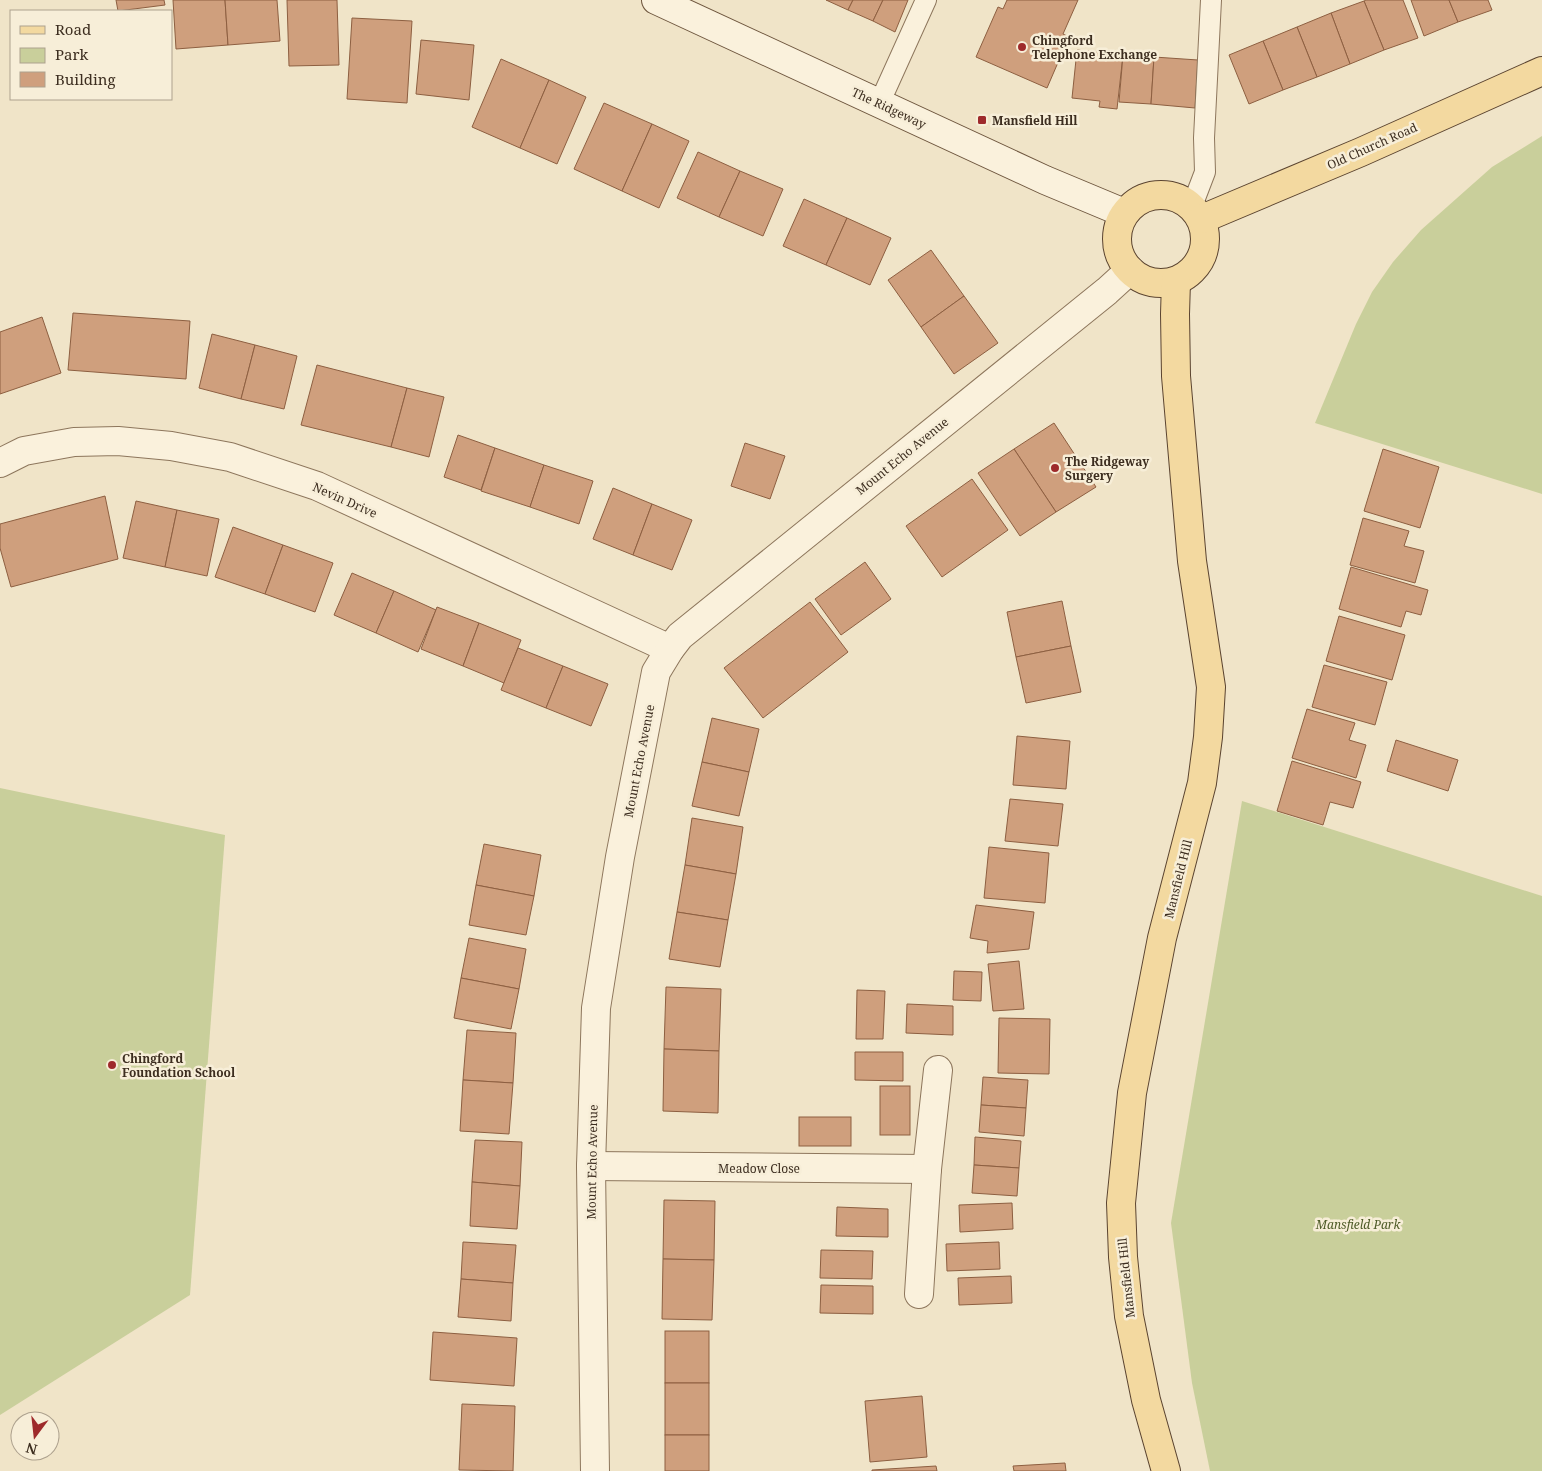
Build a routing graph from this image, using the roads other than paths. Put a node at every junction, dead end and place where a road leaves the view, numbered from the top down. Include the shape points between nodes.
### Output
1 (656, 0) edge
2 (926, 0) edge
3 (1212, 0) edge
4 (1542, 71) edge
5 (879, 104) junction
6 (1124, 213) junction
7 (1197, 213) junction
8 (1130, 270) junction
9 (1176, 282) junction
10 (0, 463) edge
11 (670, 649) junction
12 (938, 1070) dead end
13 (591, 1166) junction
14 (927, 1169) junction
15 (920, 1294) dead end
16 (595, 1471) edge
17 (1166, 1471) edge

1 - 5 street, The Ridgeway
2 - 5 lane
3 - 7 lane via 1205,172
4 - 7 main road, Old Church Road via 1361,152
5 - 6 street, The Ridgeway
6 - 7 main road via 1138,201 1169,194
6 - 8 main road via 1116,239 1122,262
7 - 9 main road via 1206,239 1204,252 1194,270
8 - 9 main road via 1155,283
8 - 11 street, Mount Echo Avenue via 680,636
9 - 17 main road, Mansfield Hill via 1176,376 1192,561 1211,687 1202,783 1162,938 1132,1093 1121,1204 1129,1316 1146,1400
10 - 11 street, Nevin Drive via 24,452 74,442 118,441 171,446 230,457 317,486
11 - 13 street, Mount Echo Avenue via 656,672 620,858 596,1008
12 - 14 street
13 - 14 street, Meadow Close
13 - 16 street, Mount Echo Avenue
14 - 15 street

